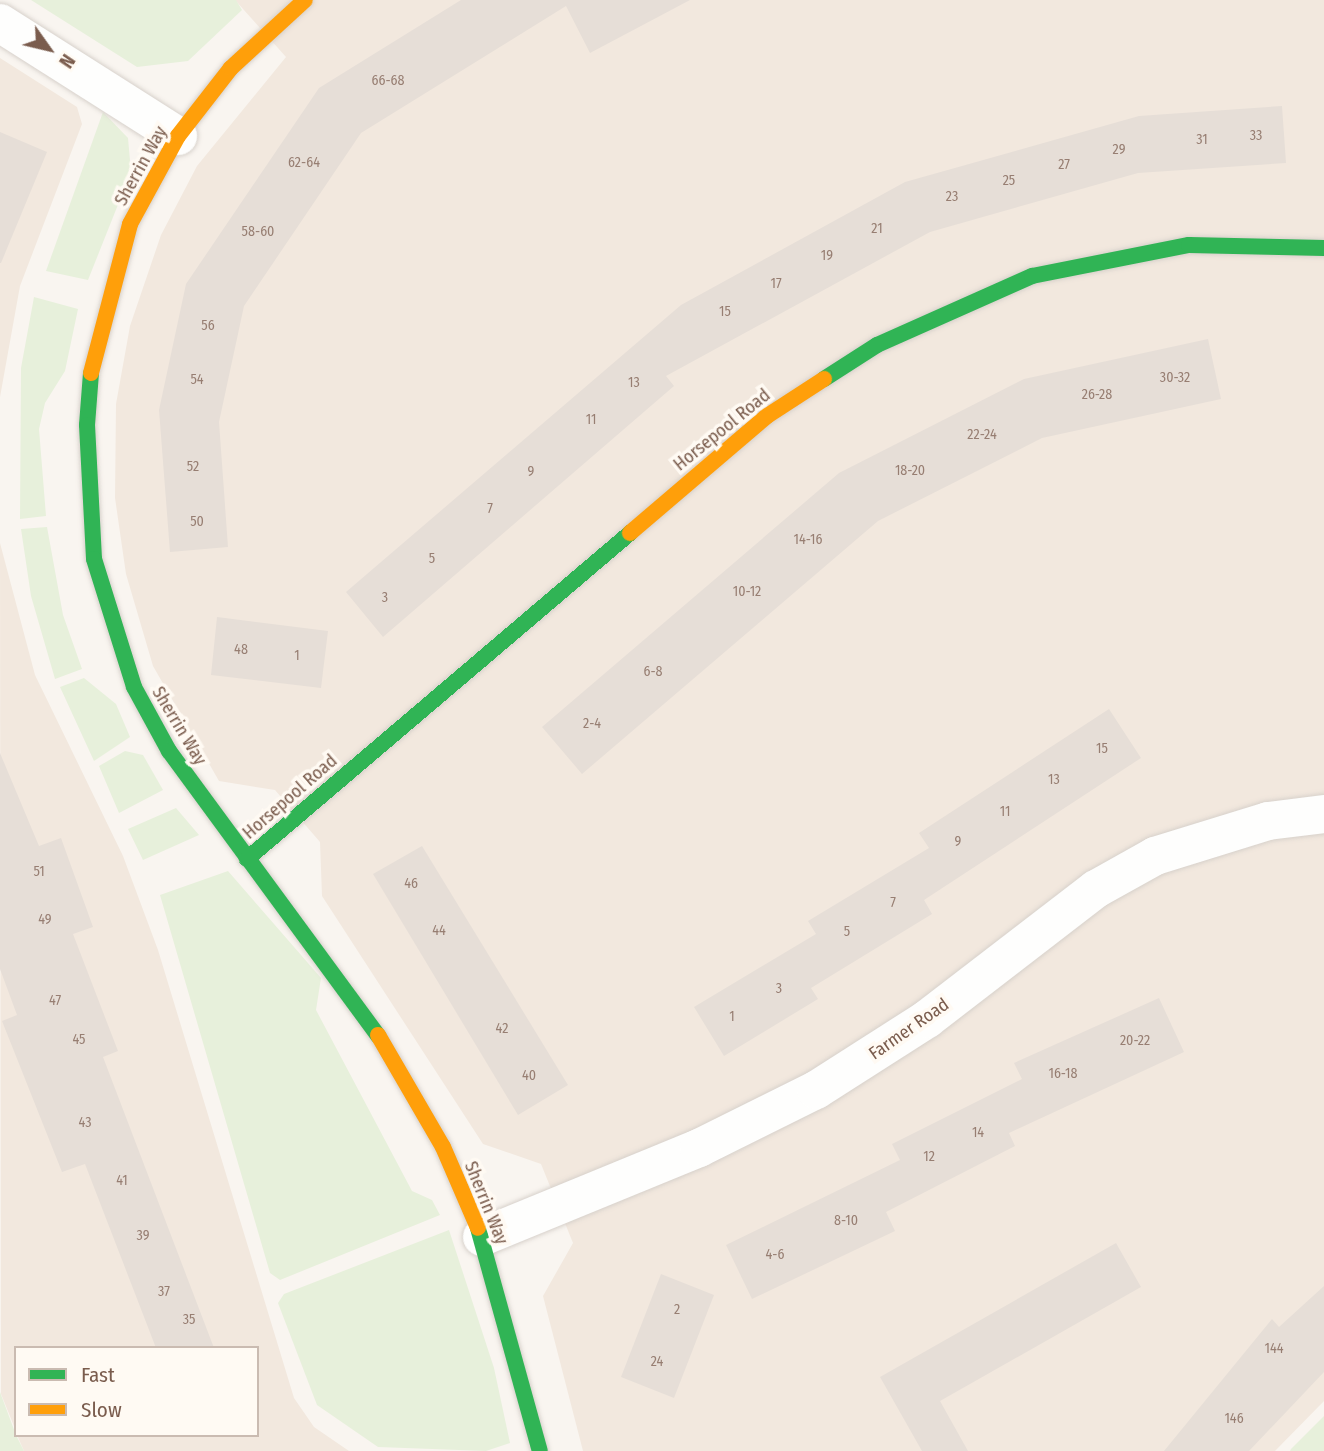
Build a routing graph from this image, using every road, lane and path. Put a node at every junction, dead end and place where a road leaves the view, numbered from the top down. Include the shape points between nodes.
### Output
1 (304, 0) edge
2 (0, 23) edge
3 (178, 136) junction
4 (1324, 248) edge
5 (1324, 814) edge
6 (247, 859) junction
7 (482, 1237) junction
8 (540, 1451) edge

1 - 3 street, Sherrin Way via 231,68
2 - 3 street
3 - 6 street, Sherrin Way via 130,224 93,351 87,425 94,559 134,687 169,751
4 - 6 street, Horsepool Road via 1189,245 1123,256 1032,276 877,345 767,416
5 - 7 street, Farmer Road via 1268,821 1155,856 1096,888 927,1019 816,1090 699,1148
6 - 7 street, Sherrin Way via 358,1000 443,1147
7 - 8 street, Sherrin Way

